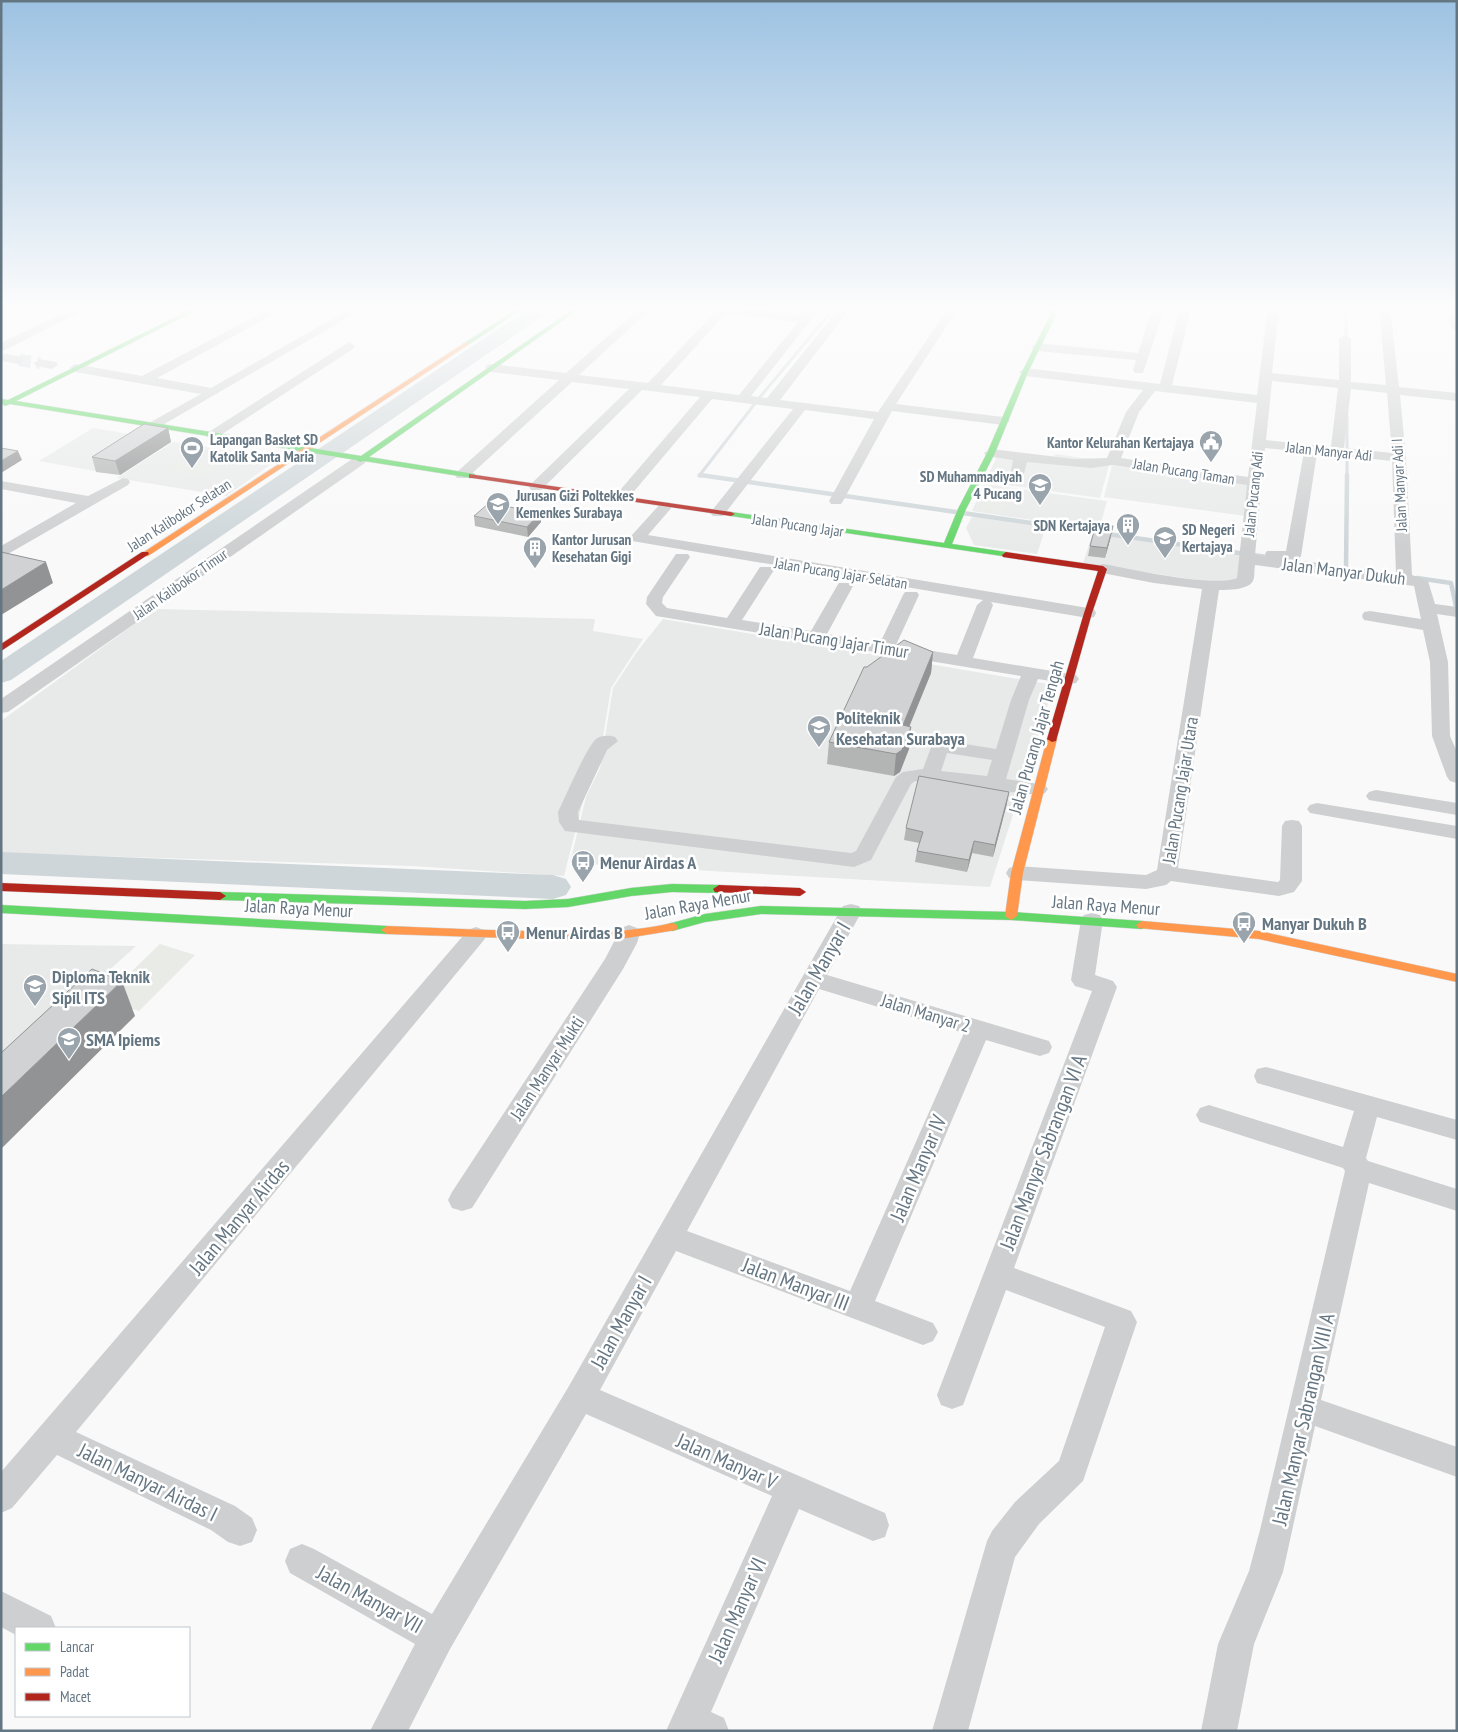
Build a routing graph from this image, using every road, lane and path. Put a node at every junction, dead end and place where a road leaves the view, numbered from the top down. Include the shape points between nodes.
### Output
1 (35, 388) edge
2 (189, 388) edge
3 (220, 388) edge
4 (284, 388) edge
5 (400, 388) edge
6 (460, 388) edge
7 (556, 388) edge
8 (644, 388) joint
9 (765, 388) edge
10 (770, 388) edge
11 (901, 388) edge
12 (1018, 388) edge
13 (1157, 388) edge
14 (1165, 388) edge
15 (1264, 388) edge
16 (1348, 388) edge
17 (1369, 388) edge
18 (1393, 390) junction
19 (213, 392) junction
20 (708, 396) junction
21 (1457, 397) edge
22 (1262, 400) junction
23 (757, 402) junction
24 (4, 403) edge
25 (801, 407) junction
26 (885, 412) junction
27 (1003, 421) junction
28 (154, 426) junction
29 (211, 435) junction
30 (1258, 443) junction
31 (1311, 450) junction
32 (304, 451) junction
33 (1343, 453) junction
34 (991, 454) junction
35 (1021, 457) junction
36 (352, 458) junction
37 (1399, 458) junction
38 (1113, 460) junction
39 (462, 476) junction
40 (123, 482) dead end
41 (1016, 482) dead end
42 (1254, 482) junction
43 (1, 485) edge
44 (536, 487) junction
45 (837, 498) dead end
46 (620, 499) junction
47 (89, 501) junction
48 (666, 506) junction
49 (718, 513) junction
50 (947, 546) junction
51 (5, 548) edge
52 (1247, 555) junction
53 (682, 557) dead end
54 (1102, 569) junction
55 (766, 570) dead end
56 (1404, 577) junction
57 (845, 586) dead end
58 (1211, 586) junction
59 (1236, 586) joint
60 (911, 596) dead end
61 (985, 605) dead end
62 (1457, 612) edge
63 (1088, 613) junction
64 (1431, 614) junction
65 (1370, 616) dead end
66 (732, 623) junction
67 (817, 636) junction
68 (1, 648) edge
69 (886, 648) junction
70 (963, 660) junction
71 (1031, 673) junction
72 (1070, 679) junction
73 (1, 708) edge
74 (608, 741) dead end
75 (1003, 756) junction
76 (930, 776) junction
77 (1457, 777) edge
78 (995, 783) junction
79 (1038, 788) junction
80 (1376, 796) dead end
81 (1317, 809) dead end
82 (1457, 809) edge
83 (1292, 826) dead end
84 (1457, 832) edge
85 (1017, 873) junction
86 (1167, 873) junction
87 (1, 887) edge
88 (672, 888) junction
89 (807, 892) dead end
90 (615, 896) junction
91 (665, 903) dead end
92 (626, 906) dead end
93 (1, 909) edge
94 (266, 910) junction
95 (300, 911) junction
96 (851, 911) junction
97 (672, 916) dead end
98 (1011, 916) junction
99 (1092, 920) junction
100 (688, 922) junction
101 (630, 926) junction
102 (476, 936) junction
103 (1457, 978) edge
104 (812, 979) junction
105 (978, 1029) junction
106 (1040, 1048) dead end
107 (1266, 1076) dead end
108 (1368, 1105) junction
109 (1209, 1115) dead end
110 (1457, 1130) edge
111 (1355, 1164) junction
112 (462, 1200) dead end
113 (1457, 1200) edge
114 (669, 1236) junction
115 (997, 1274) junction
116 (857, 1308) junction
117 (923, 1332) dead end
118 (952, 1395) dead end
119 (580, 1396) junction
120 (1304, 1408) junction
121 (53, 1437) junction
122 (1457, 1462) edge
123 (791, 1490) junction
124 (1, 1497) edge
125 (873, 1525) dead end
126 (240, 1530) dead end
127 (302, 1561) dead end
128 (1, 1608) edge
129 (37, 1627) edge
130 (438, 1637) junction
131 (694, 1727) edge
132 (388, 1731) edge
133 (950, 1731) edge
134 (1219, 1731) edge

1 - 24 street
2 - 19 street
3 - 19 street
4 - 29 street
5 - 32 street, Jalan Kalibokor Selatan
6 - 36 street
7 - 39 street
8 - 20 street
8 - 44 street
9 - 23 street
10 - 23 street
11 - 26 street
12 - 27 street
13 - 38 street, Jalan Pucang Taman via 1133,412
14 - 22 street
15 - 22 street, Jalan Pucang Adi
16 - 33 street
17 - 18 street
18 - 21 street
18 - 37 street, Jalan Manyar Adi I
19 - 28 street
20 - 23 street
20 - 46 street
22 - 30 street, Jalan Pucang Adi
23 - 25 street
24 - 28 street, Jalan Pucang Jajar
25 - 26 street
25 - 49 street
26 - 27 street
26 - 45 street
27 - 34 street
28 - 29 street, Jalan Pucang Jajar
29 - 32 street, Jalan Pucang Jajar
30 - 31 street, Jalan Manyar Adi
30 - 42 street, Jalan Pucang Adi
31 - 33 street, Jalan Manyar Adi
31 - 52 street via 1293,557
32 - 36 street, Jalan Pucang Jajar
32 - 68 street, Jalan Kalibokor Selatan
33 - 37 street, Jalan Manyar Adi
34 - 35 street, Jalan Pucang Taman
34 - 50 street
35 - 38 street, Jalan Pucang Taman via 1094,464
35 - 41 street
36 - 39 street, Jalan Pucang Jajar
36 - 73 street, Jalan Kalibokor Timur
37 - 56 street, Jalan Manyar Adi I
38 - 42 street, Jalan Pucang Taman
39 - 44 street, Jalan Pucang Jajar
40 - 47 street
42 - 52 street, Jalan Pucang Adi
43 - 47 street
44 - 46 street, Jalan Pucang Jajar
46 - 48 street, Jalan Pucang Jajar
47 - 51 street
48 - 49 street, Jalan Pucang Jajar
48 - 63 street, Jalan Pucang Jajar Selatan via 637,538
49 - 50 street, Jalan Pucang Jajar
50 - 54 street, Jalan Pucang Jajar
52 - 56 street, Jalan Manyar Dukuh
52 - 59 street, Jalan Pucang Adi via 1245,580
53 - 66 street, Jalan Pucang Jajar Timur via 656,597 654,604 658,610
54 - 58 street, Jalan Pucang Jajar
54 - 63 street, Jalan Pucang Jajar Tengah
55 - 66 street
56 - 64 street, Jalan Manyar Dukuh via 1422,584
57 - 67 street
58 - 59 street, Jalan Pucang Jajar
58 - 86 street, Jalan Pucang Jajar Utara
60 - 69 street
61 - 70 street
62 - 64 street
63 - 72 street, Jalan Pucang Jajar Tengah
64 - 65 street
64 - 77 street, Jalan Manyar Dukuh via 1439,662 1441,736
66 - 67 street, Jalan Pucang Jajar Timur
67 - 69 street, Jalan Pucang Jajar Timur
69 - 70 street, Jalan Pucang Jajar Timur
70 - 71 street, Jalan Pucang Jajar Timur
71 - 72 street, Jalan Pucang Jajar Timur
71 - 75 street
72 - 79 street, Jalan Pucang Jajar Tengah
74 - 76 street via 598,750 568,812 572,826 854,860 864,855 903,781 910,776
75 - 76 street via 940,746
75 - 78 street
76 - 78 street
78 - 79 street
79 - 85 street, Jalan Pucang Jajar Tengah
80 - 82 street
81 - 84 street
83 - 86 street via 1291,881 1286,887
85 - 86 street, Jalan Pucang Jajar Utara via 1146,882 1158,880
85 - 98 street, Jalan Pucang Jajar Tengah
87 - 94 street, Jalan Raya Menur via 102,892
88 - 89 street, Jalan Raya Menur
88 - 90 street, Jalan Raya Menur
88 - 91 street
90 - 92 street
90 - 95 street, Jalan Raya Menur via 568,903
93 - 94 street, Jalan Raya Menur
94 - 95 street, Jalan Raya Menur
94 - 95 street, Jalan Raya Menur
95 - 102 street, Jalan Raya Menur
96 - 98 street, Jalan Raya Menur
96 - 100 street, Jalan Raya Menur via 762,910
96 - 104 street, Jalan Manyar I
97 - 100 street
98 - 99 street, Jalan Raya Menur
99 - 103 street, Jalan Raya Menur via 1259,935
99 - 115 street, Jalan Manyar Sabrangan VI A via 1083,980 1105,987
100 - 101 street, Jalan Raya Menur via 664,929
101 - 102 street, Jalan Raya Menur via 578,936
101 - 112 street, Jalan Manyar Mukti via 626,943 612,968
102 - 121 street, Jalan Manyar Airdas
104 - 105 street, Jalan Manyar 2
104 - 114 street, Jalan Manyar I
105 - 106 street, Jalan Manyar 2
105 - 116 street, Jalan Manyar IV
107 - 108 street
108 - 110 street
108 - 111 street, Jalan Manyar Sabrangan VIII A
109 - 111 street
111 - 113 street
111 - 120 street, Jalan Manyar Sabrangan VIII A
114 - 116 street, Jalan Manyar III
114 - 119 street, Jalan Manyar I
115 - 118 street, Jalan Manyar Sabrangan VI A
115 - 133 street via 1122,1322 1072,1470 1027,1513 999,1554
116 - 117 street, Jalan Manyar III
119 - 123 street, Jalan Manyar V
119 - 130 street, Jalan Manyar I
120 - 122 street
120 - 134 street, Jalan Manyar Sabrangan VIII A via 1269,1564 1236,1644
121 - 124 street, Jalan Manyar Airdas
121 - 126 street, Jalan Manyar Airdas I via 223,1518
123 - 125 street, Jalan Manyar V
123 - 131 street, Jalan Manyar VI
127 - 130 street, Jalan Manyar VII
128 - 129 street
130 - 132 street, Jalan Manyar I

